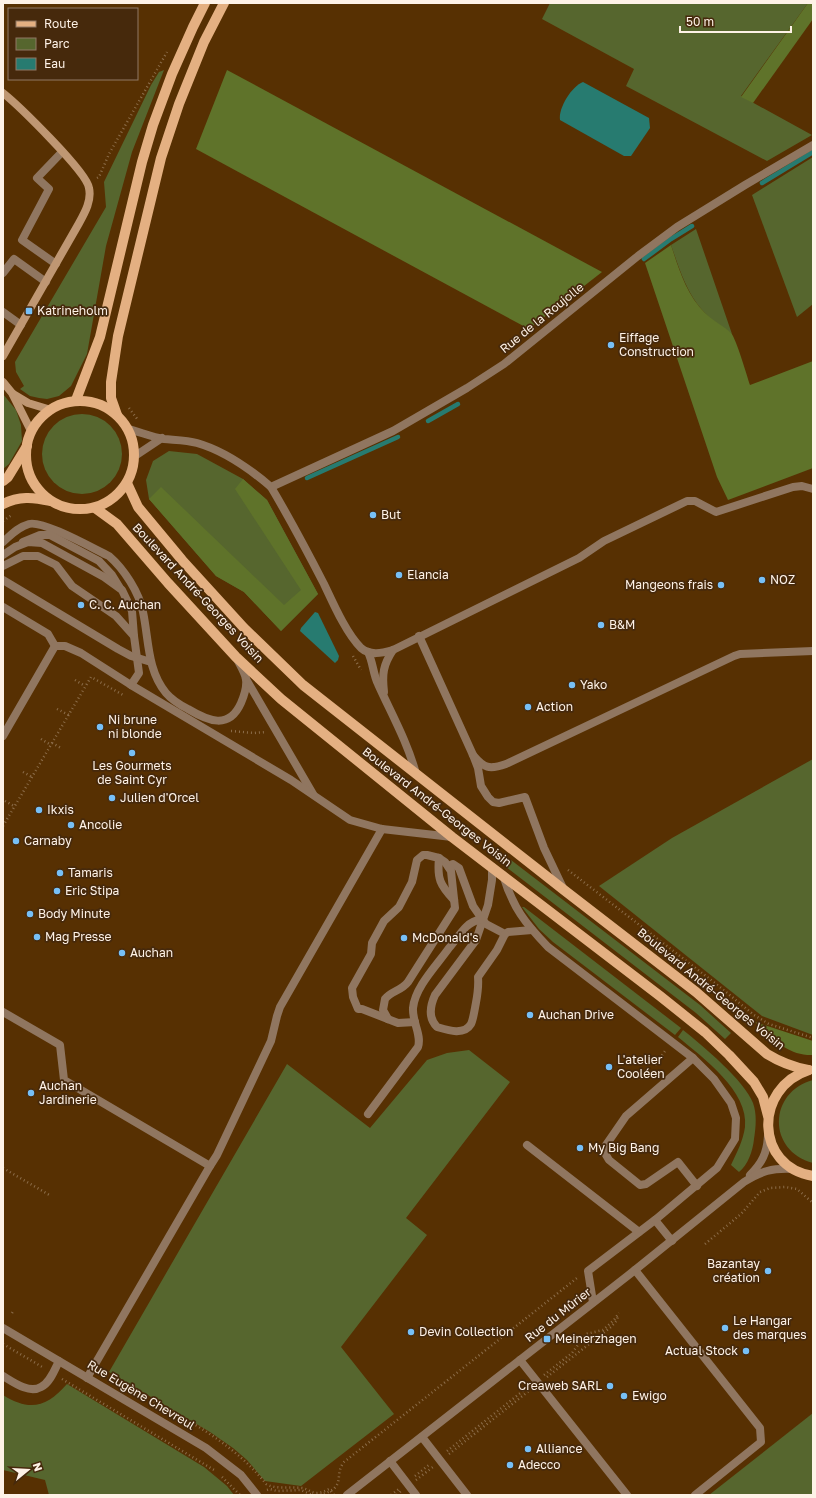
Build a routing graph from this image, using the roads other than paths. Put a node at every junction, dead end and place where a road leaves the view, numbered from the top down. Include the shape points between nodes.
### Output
1 (205, 3) edge
2 (224, 3) edge
3 (3, 93) edge
4 (813, 145) edge
5 (62, 152) junction
6 (56, 264) junction
7 (3, 273) edge
8 (46, 282) junction
9 (3, 312) edge
10 (21, 325) junction
11 (3, 356) edge
12 (3, 382) edge
13 (12, 393) junction
14 (76, 400) junction
15 (51, 410) junction
16 (117, 415) junction
17 (128, 429) junction
18 (31, 431) junction
19 (162, 438) junction
20 (27, 446) junction
21 (135, 456) junction
22 (3, 481) edge
23 (127, 484) junction
24 (271, 487) junction
25 (813, 489) edge
26 (50, 501) junction
27 (3, 504) edge
28 (95, 508) junction
29 (3, 542) edge
30 (15, 547) junction
31 (3, 555) edge
32 (3, 566) edge
33 (3, 580) edge
34 (122, 590) junction
35 (3, 607) edge
36 (134, 636) junction
37 (419, 636) junction
38 (55, 646) junction
39 (392, 650) junction
40 (813, 651) edge
41 (368, 652) junction
42 (137, 657) junction
43 (236, 657) junction
44 (151, 662) junction
45 (246, 679) junction
46 (131, 685) junction
47 (384, 696) junction
48 (3, 736) edge
49 (473, 755) junction
50 (416, 774) junction
51 (315, 797) junction
52 (382, 829) junction
53 (452, 837) junction
54 (439, 858) junction
55 (448, 866) junction
56 (492, 868) junction
57 (502, 875) junction
58 (564, 890) junction
59 (454, 900) junction
60 (482, 919) junction
61 (532, 930) junction
62 (505, 934) junction
63 (3, 1012) edge
64 (388, 1019) junction
65 (414, 1022) junction
66 (693, 1058) junction
67 (811, 1070) edge
68 (368, 1114) dead end
69 (768, 1116) junction
70 (768, 1130) junction
71 (528, 1145) dead end
72 (210, 1166) junction
73 (793, 1169) junction
74 (813, 1176) edge
75 (744, 1182) junction
76 (697, 1186) junction
77 (655, 1220) junction
78 (639, 1232) junction
79 (672, 1241) junction
80 (634, 1270) junction
81 (594, 1302) junction
82 (3, 1328) edge
83 (520, 1360) junction
84 (59, 1361) junction
85 (3, 1376) edge
86 (87, 1378) junction
87 (422, 1437) junction
88 (390, 1461) junction
89 (261, 1494) edge
90 (347, 1495) edge
91 (416, 1495) edge
92 (467, 1495) edge
93 (627, 1495) edge
94 (695, 1495) edge

1 - 14 main road via 172,74 153,125 100,337
2 - 16 main road via 204,42 161,158 118,336 111,382 111,398
3 - 5 street via 36,123
4 - 24 street, Rue de la Roujolle via 677,227 504,364 467,388 393,432
5 - 6 street via 83,175 90,187 89,203
5 - 6 street via 37,178 49,189 22,240
6 - 8 street
7 - 8 street via 14,259
8 - 10 street
9 - 10 street
10 - 11 street
12 - 13 street
13 - 15 street via 28,403
13 - 18 street
14 - 15 main road
14 - 16 main road via 105,407
15 - 18 main road
16 - 17 main road
17 - 19 street
17 - 21 main road
18 - 20 main road
19 - 21 street
19 - 24 street via 196,442 213,449 256,474
20 - 22 main road
20 - 26 main road via 26,462 30,477
21 - 23 main road
23 - 28 main road via 119,494
23 - 50 main road, Boulevard André-Georges Voisin via 138,507 244,628 303,685
24 - 41 street via 293,522 342,619 354,639
25 - 37 street via 792,487 716,512 695,501 687,501 604,540 579,558
26 - 27 main road via 34,497
26 - 28 main road via 80,510
28 - 43 main road, Boulevard André-Georges Voisin via 117,524
29 - 44 street via 18,529 30,524 54,529 112,559 128,579 140,604
30 - 31 street
30 - 34 street via 28,542 42,543 104,577
30 - 34 street via 40,534 50,535 100,561
32 - 36 street via 23,556 38,556 56,565 72,586 116,616
33 - 42 street via 118,649
34 - 36 street via 132,612
35 - 38 street via 48,634
36 - 42 street
37 - 39 street
37 - 49 street
38 - 46 street via 64,646 80,653
38 - 48 street
39 - 41 street via 380,654
39 - 47 street via 382,676
40 - 49 street via 734,656 497,767 480,764
41 - 47 street via 377,683
42 - 44 street
42 - 46 street via 139,673
43 - 45 street
43 - 53 main road, Boulevard André-Georges Voisin via 281,698
44 - 45 street via 160,683 172,700 211,721 223,720 236,712
45 - 51 street
46 - 51 street
47 - 50 street
49 - 58 street via 481,786 488,798 499,803 525,797 544,848
50 - 58 main road, Boulevard André-Georges Voisin
51 - 52 street via 350,820
52 - 53 street
52 - 72 street via 280,1007 271,1041
53 - 56 main road, Boulevard André-Georges Voisin
54 - 55 street
54 - 59 street via 439,879 445,891
54 - 64 street via 427,854 417,860 412,882 399,907 384,921 372,943 371,954 352,988 358,1009
55 - 59 street via 451,871
55 - 60 street via 453,864 459,868 473,906
56 - 57 main road, Boulevard André-Georges Voisin
56 - 60 street via 488,905
57 - 61 street via 510,898
57 - 69 main road, Boulevard André-Georges Voisin via 705,1032 754,1082 764,1097
58 - 67 main road, Boulevard André-Georges Voisin via 696,992 767,1054 790,1066
59 - 64 street via 456,905 453,913 408,982 401,990 384,999 384,1010
60 - 62 street via 486,924
60 - 62 street via 476,940 432,1002 431,1015 437,1027 459,1031 466,1029 471,1023 479,989 478,977
60 - 65 street via 475,920 465,928 424,981 416,999
61 - 62 street
61 - 66 street via 548,947
63 - 72 street via 60,1044 64,1080
64 - 65 street via 398,1023
65 - 68 street via 418,1048
66 - 76 street via 714,1079 731,1103 736,1118 735,1139 717,1168
66 - 76 street via 626,1116 608,1140 606,1150 609,1160 640,1185 646,1184 678,1162
67 - 69 main road via 794,1076 781,1087
69 - 70 main road
70 - 73 main road via 776,1152
70 - 75 street, Rue du Mûrier via 765,1156
71 - 78 street
72 - 86 street
73 - 74 main road
73 - 75 street, Rue du Mûrier via 765,1170
75 - 79 street, Rue du Mûrier
76 - 77 street
77 - 78 street
77 - 79 street
78 - 81 street via 588,1271
79 - 80 street, Rue du Mûrier
80 - 81 street, Rue du Mûrier
80 - 94 street via 760,1428 761,1442
81 - 83 street, Rue du Mûrier
82 - 84 street, Rue Eugène Chevreul
83 - 87 street, Rue du Mûrier
83 - 93 street
84 - 85 street via 42,1387 24,1388
84 - 86 street, Rue Eugène Chevreul
86 - 89 street, Rue Eugène Chevreul via 206,1448
87 - 88 street, Rue du Mûrier
87 - 92 street
88 - 90 street, Rue du Mûrier
88 - 91 street

